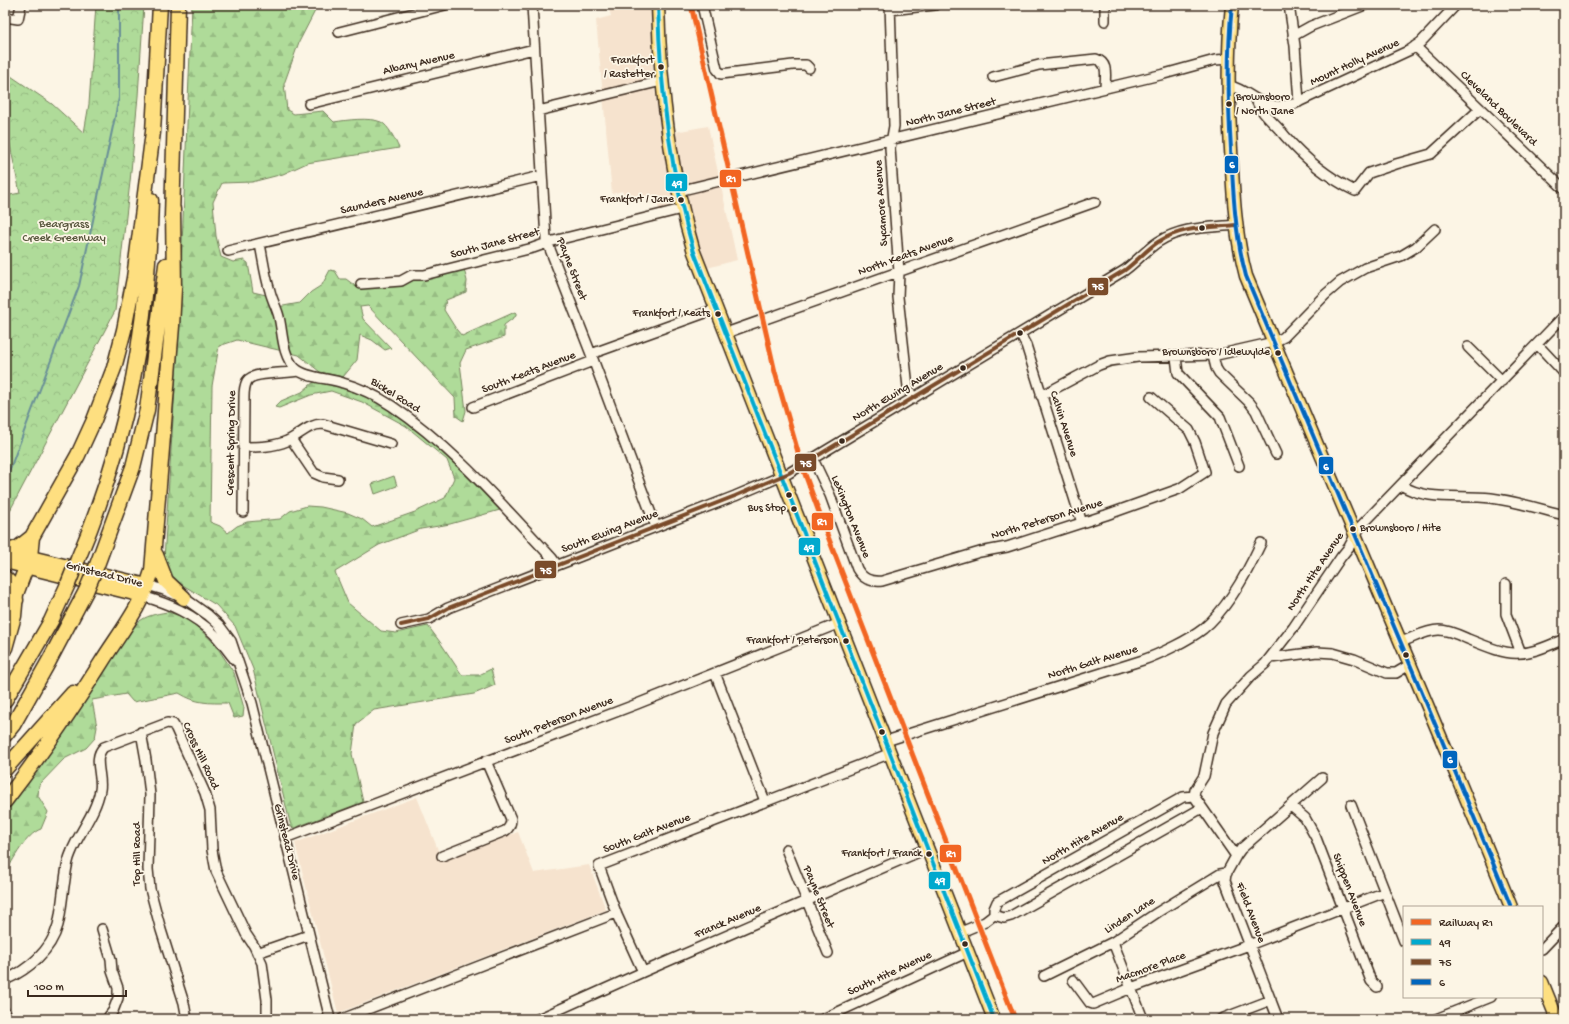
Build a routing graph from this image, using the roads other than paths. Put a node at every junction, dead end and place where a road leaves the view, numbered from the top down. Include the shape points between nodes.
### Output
1 (21, 5) edge
2 (160, 5) edge
3 (178, 5) edge
4 (445, 5) edge
5 (532, 5) edge
6 (658, 5) edge
7 (702, 5) edge
8 (935, 5) edge
9 (1105, 5) edge
10 (1232, 5) edge
11 (1289, 5) edge
12 (1365, 5) edge
13 (1456, 5) edge
14 (922, 6) edge
15 (890, 8) edge
16 (5, 17) edge
17 (1105, 21) dead end
18 (340, 32) dead end
19 (1293, 36) junction
20 (1415, 46) junction
21 (534, 49) junction
22 (1229, 59) junction
23 (810, 68) dead end
24 (992, 77) dead end
25 (662, 81) junction
26 (1228, 85) junction
27 (1105, 88) junction
28 (1256, 100) junction
29 (1299, 102) junction
30 (309, 104) dead end
31 (1480, 109) junction
32 (538, 111) junction
33 (153, 132) junction
34 (892, 139) junction
35 (541, 176) junction
36 (1564, 189) edge
37 (678, 191) junction
38 (1094, 202) dead end
39 (173, 209) junction
40 (682, 209) junction
41 (1236, 226) junction
42 (1435, 230) dead end
43 (547, 243) junction
44 (260, 244) junction
45 (228, 251) dead end
46 (898, 272) junction
47 (361, 284) dead end
48 (716, 309) junction
49 (1564, 316) edge
50 (726, 334) junction
51 (1020, 334) junction
52 (1274, 342) junction
53 (1537, 344) junction
54 (1468, 347) dead end
55 (1213, 356) junction
56 (1176, 357) junction
57 (592, 358) junction
58 (300, 371) junction
59 (1564, 373) edge
60 (1502, 381) junction
61 (1041, 396) junction
62 (1151, 397) dead end
63 (913, 399) junction
64 (473, 407) dead end
65 (292, 439) junction
66 (391, 444) dead end
67 (243, 447) junction
68 (1276, 454) dead end
69 (813, 459) junction
70 (1239, 466) dead end
71 (782, 476) junction
72 (338, 479) dead end
73 (1400, 485) junction
74 (243, 512) dead end
75 (1564, 515) edge
76 (1082, 523) junction
77 (656, 527) junction
78 (1355, 536) junction
79 (32, 537) junction
80 (1262, 542) dead end
81 (154, 547) junction
82 (6, 555) edge
83 (28, 562) junction
84 (557, 565) junction
85 (5, 578) edge
86 (868, 580) joint
87 (1506, 584) dead end
88 (144, 591) junction
89 (184, 598) junction
90 (16, 600) junction
91 (840, 623) junction
92 (401, 625) dead end
93 (1564, 639) edge
94 (1401, 642) junction
95 (5, 648) edge
96 (1521, 653) junction
97 (1270, 658) junction
98 (101, 662) junction
99 (1410, 664) junction
100 (239, 665) junction
101 (715, 673) junction
102 (5, 700) edge
103 (141, 732) junction
104 (5, 735) edge
105 (886, 741) junction
106 (891, 753) junction
107 (486, 761) junction
108 (5, 769) edge
109 (1322, 778) dead end
110 (5, 801) edge
111 (765, 801) junction
112 (1198, 802) junction
113 (1351, 805) dead end
114 (1292, 806) junction
115 (284, 838) junction
116 (928, 848) junction
117 (786, 849) dead end
118 (442, 856) dead end
119 (1236, 856) junction
120 (1227, 873) junction
121 (1385, 892) junction
122 (807, 901) junction
123 (1511, 906) edge
124 (1343, 909) junction
125 (616, 913) junction
126 (994, 915) junction
127 (1564, 926) edge
128 (102, 929) dead end
129 (961, 932) junction
130 (308, 935) junction
131 (1403, 938) edge
132 (1114, 942) junction
133 (1249, 946) junction
134 (1543, 948) edge
135 (968, 952) junction
136 (257, 953) junction
137 (828, 954) dead end
138 (643, 972) junction
139 (1044, 976) dead end
140 (5, 980) edge
141 (1073, 980) dead end
142 (1543, 984) edge
143 (1378, 987) dead end
144 (1131, 988) junction
145 (1488, 998) edge
146 (1271, 1000) junction
147 (5, 1012) edge
148 (8, 1019) edge
149 (110, 1019) edge
150 (187, 1019) edge
151 (267, 1019) edge
152 (330, 1019) edge
153 (342, 1019) edge
154 (538, 1019) edge
155 (823, 1019) edge
156 (994, 1019) edge
157 (1143, 1019) edge
158 (1221, 1019) edge
159 (1278, 1019) edge
160 (1436, 1019) edge
161 (1557, 1019) edge

1 - 16 street via 18,20
2 - 33 highway
3 - 39 highway
4 - 18 street
5 - 21 street, Payne Street
6 - 25 main road
7 - 23 street via 719,73 730,74 793,65 806,65
8 - 14 street
9 - 17 street
10 - 22 main road
11 - 19 street
12 - 19 street via 1311,26
13 - 20 street, Mount Holly Avenue
14 - 15 street
15 - 34 street, Sycamore Avenue via 894,126
19 - 29 street
20 - 29 street, Mount Holly Avenue
20 - 31 street, Cleveland Boulevard
21 - 30 street, Albany Avenue
21 - 32 street, Payne Street
22 - 26 main road
22 - 27 street, North Jane Street via 1215,60
24 - 27 street via 1039,66 1096,58 1105,65
25 - 32 street
25 - 37 main road
26 - 28 street, Mount Holly Avenue
26 - 41 main road
27 - 34 street, North Jane Street
28 - 29 street, Mount Holly Avenue via 1266,105 1279,106
28 - 31 street via 1260,110 1321,171 1355,191 1369,173 1431,154
31 - 36 street, Cleveland Boulevard
32 - 35 street, Payne Street
33 - 79 highway via 129,310 114,368 78,455
33 - 102 highway, bridge via 147,280 138,357 128,408 96,519 48,627
34 - 37 street, North Jane Street
34 - 46 street, Sycamore Avenue via 890,148
35 - 43 street, Payne Street
35 - 44 street, Saunders Avenue
37 - 40 main road
38 - 46 street, North Keats Avenue
39 - 81 highway via 172,326
39 - 104 highway, bridge via 147,410 133,467 86,590 42,674
40 - 43 street, South Jane Street
40 - 48 main road via 694,252
41 - 51 street, North Ewing Avenue via 1185,230 1170,235 1147,250 1126,270
41 - 52 main road via 1239,252 1246,276
42 - 52 street via 1402,256 1365,268 1340,282 1284,337
43 - 47 street, South Jane Street via 415,275 401,281
43 - 57 street, Payne Street
44 - 45 street, Saunders Avenue
44 - 58 street via 269,290 279,316 285,352
46 - 50 street, North Keats Avenue
46 - 63 street, Sycamore Avenue via 898,297 908,387
48 - 50 main road
48 - 57 street, South Keats Avenue
49 - 53 street, North Hite Avenue
50 - 71 main road
51 - 61 street, Calvin Avenue via 1026,345
51 - 63 street, North Ewing Avenue
52 - 55 street
52 - 78 main road
53 - 59 street
53 - 60 street, North Hite Avenue
54 - 60 street
55 - 56 street
55 - 68 street via 1219,373 1256,411
56 - 61 street via 1138,357 1110,361
56 - 70 street via 1178,373 1220,417
57 - 64 street, South Keats Avenue
57 - 77 street, Payne Street
58 - 67 street, Crescent Spring Drive via 290,374 257,375 247,381 244,397
58 - 84 street, Bickel Road via 358,388 411,420 456,458
60 - 73 street, North Hite Avenue
61 - 76 street, Calvin Avenue
62 - 76 street, North Peterson Avenue via 1189,430 1205,472 1179,489
63 - 69 street, North Ewing Avenue
65 - 66 street via 306,428 323,424
65 - 67 street via 267,446
65 - 72 street via 314,473
67 - 74 street, Crescent Spring Drive
69 - 71 street, North Ewing Avenue
69 - 86 street, Lexington Avenue via 830,495 858,569
71 - 77 street, South Ewing Avenue
71 - 91 main road
73 - 75 street via 1409,491 1427,495 1492,498
73 - 78 street, North Hite Avenue via 1360,527
76 - 86 street, North Peterson Avenue via 1007,548 980,552 882,580
77 - 84 street, South Ewing Avenue
78 - 94 main road
78 - 97 street, North Hite Avenue
79 - 82 highway
79 - 83 highway
80 - 105 street, North Galt Avenue via 1238,586 1207,625 1163,651 1143,660
81 - 88 highway via 152,571
81 - 89 highway via 166,581
82 - 83 main road, Grinstead Drive
83 - 88 main road, Grinstead Drive
83 - 90 highway
84 - 92 street, South Ewing Avenue via 448,608 429,619
85 - 90 highway
87 - 96 street via 1506,614
88 - 89 street, Grinstead Drive via 164,590
88 - 98 highway via 135,612
88 - 100 street, Grinstead Drive via 192,616 215,635
89 - 100 street, Grinstead Drive via 219,625 231,640
90 - 95 highway
91 - 101 street, South Peterson Avenue
91 - 105 main road
93 - 96 street via 1537,651
94 - 96 street via 1429,631 1441,630 1504,653
94 - 99 main road
97 - 99 street via 1317,652 1333,653 1392,674
97 - 112 street, North Hite Avenue via 1237,690 1221,712 1210,744 1204,776 1195,790
98 - 108 highway
98 - 110 highway via 83,692
99 - 123 main road
100 - 115 street, Grinstead Drive via 252,703
101 - 107 street, South Peterson Avenue
101 - 111 street
103 - 136 street, Cross Hill Road via 167,723 173,724 176,729 210,810 216,871
103 - 140 street, Cross Hill Road via 100,750 100,792 70,854 56,930 51,942 36,960 23,971
103 - 150 street, Top Hill Road via 150,795 150,889
105 - 106 main road
106 - 111 street, South Galt Avenue
106 - 116 main road
107 - 115 street, South Peterson Avenue
107 - 118 street via 511,824 505,831
109 - 114 street
111 - 125 street, South Galt Avenue via 599,866
112 - 119 street
112 - 126 street via 1011,916 1004,918
112 - 126 street, North Hite Avenue via 1183,797 997,902
113 - 121 street
114 - 119 street
114 - 124 street, Shippen Avenue via 1311,828
115 - 130 street, Grinstead Drive
116 - 122 street, Franck Avenue
116 - 129 main road
117 - 122 street, Payne Street
119 - 120 street, Field Avenue
120 - 132 street, Linden Lane via 1220,874
120 - 133 street, Field Avenue via 1226,886
121 - 124 street, Macmore Place
121 - 131 street
122 - 137 street, Payne Street
122 - 138 street, Franck Avenue
124 - 133 street, Macmore Place
124 - 143 street, Shippen Avenue via 1372,981
125 - 138 street
125 - 153 street
126 - 129 street via 985,922
127 - 134 street
128 - 149 street via 118,988 118,998 109,1016
129 - 135 main road
130 - 136 street
130 - 152 street, Grinstead Drive
132 - 139 street, Linden Lane
132 - 144 street
133 - 144 street, Macmore Place
133 - 146 street, Field Avenue
135 - 155 street, South Hite Avenue
135 - 156 main road
136 - 151 street via 264,972
138 - 154 street, Franck Avenue
141 - 144 street, Macmore Place via 1093,1004
142 - 161 main road
144 - 157 street
145 - 160 street
146 - 158 street
146 - 159 street, Field Avenue
147 - 148 street

